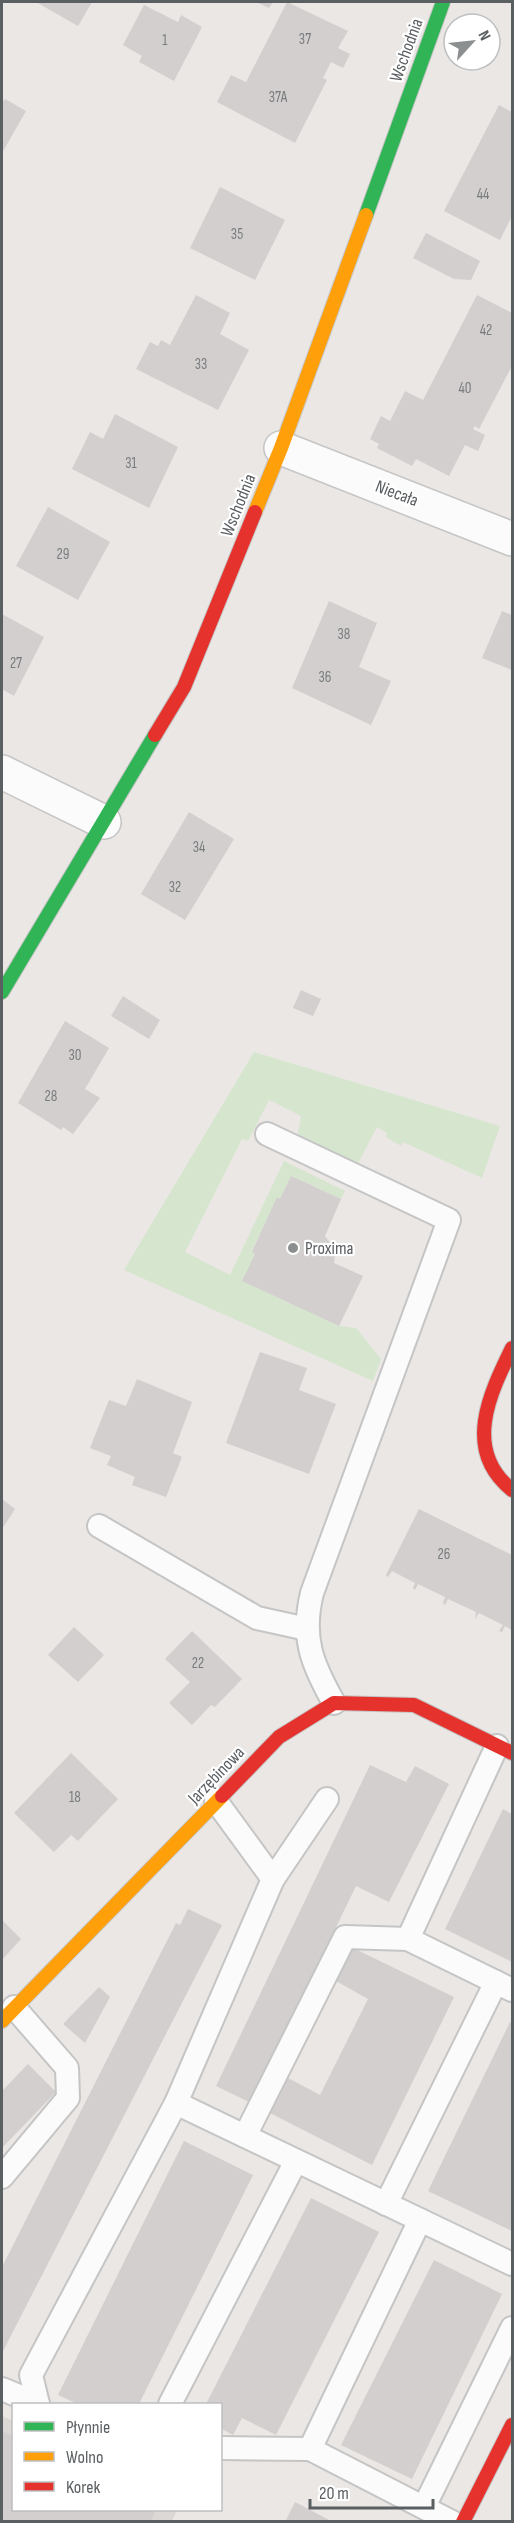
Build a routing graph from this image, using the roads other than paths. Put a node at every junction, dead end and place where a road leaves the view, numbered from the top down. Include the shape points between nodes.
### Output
1 (438, 3) edge
2 (281, 448) junction
3 (513, 539) edge
4 (2, 772) edge
5 (104, 822) junction
6 (2, 992) edge
7 (267, 1134) dead end
8 (513, 1348) edge
9 (513, 1490) edge
10 (99, 1526) dead end
11 (307, 1629) junction
12 (333, 1703) junction
13 (505, 1749) edge
14 (327, 1799) dead end
15 (216, 1801) junction
16 (273, 1879) junction
17 (408, 1939) junction
18 (504, 1986) edge
19 (8, 2014) edge
20 (176, 2103) junction
21 (245, 2136) junction
22 (296, 2161) junction
23 (2, 2177) edge
24 (386, 2204) junction
25 (420, 2220) junction
26 (513, 2264) edge
27 (513, 2328) edge
28 (2, 2389) edge
29 (36, 2403) edge
30 (38, 2403) edge
31 (171, 2403) edge
32 (513, 2424) edge
33 (222, 2448) edge
34 (310, 2448) junction
35 (424, 2507) junction
36 (452, 2522) edge
37 (463, 2522) edge

1 - 2 street, Wschodnia
2 - 3 street, Niecała
2 - 5 street, Wschodnia via 184,687
4 - 5 street
5 - 6 street, Wschodnia
7 - 11 lane via 449,1220 312,1593
8 - 9 street via 486,1402 482,1425 485,1448 494,1469
10 - 11 lane via 257,1617
11 - 12 lane via 314,1667
12 - 13 street via 414,1705
12 - 15 street, Jarzębinowa via 279,1737
13 - 17 lane
14 - 16 lane
15 - 16 lane
15 - 19 street, Jarzębinowa
16 - 20 lane
17 - 18 lane
17 - 21 lane via 345,1937
18 - 24 lane
19 - 23 lane via 68,2068 68,2098
20 - 21 lane
20 - 30 lane via 31,2375
21 - 22 lane
22 - 24 lane
22 - 31 lane
24 - 25 lane
25 - 26 lane
25 - 34 lane
27 - 35 lane
28 - 29 lane
32 - 37 street
33 - 34 lane
34 - 35 lane
35 - 36 lane

